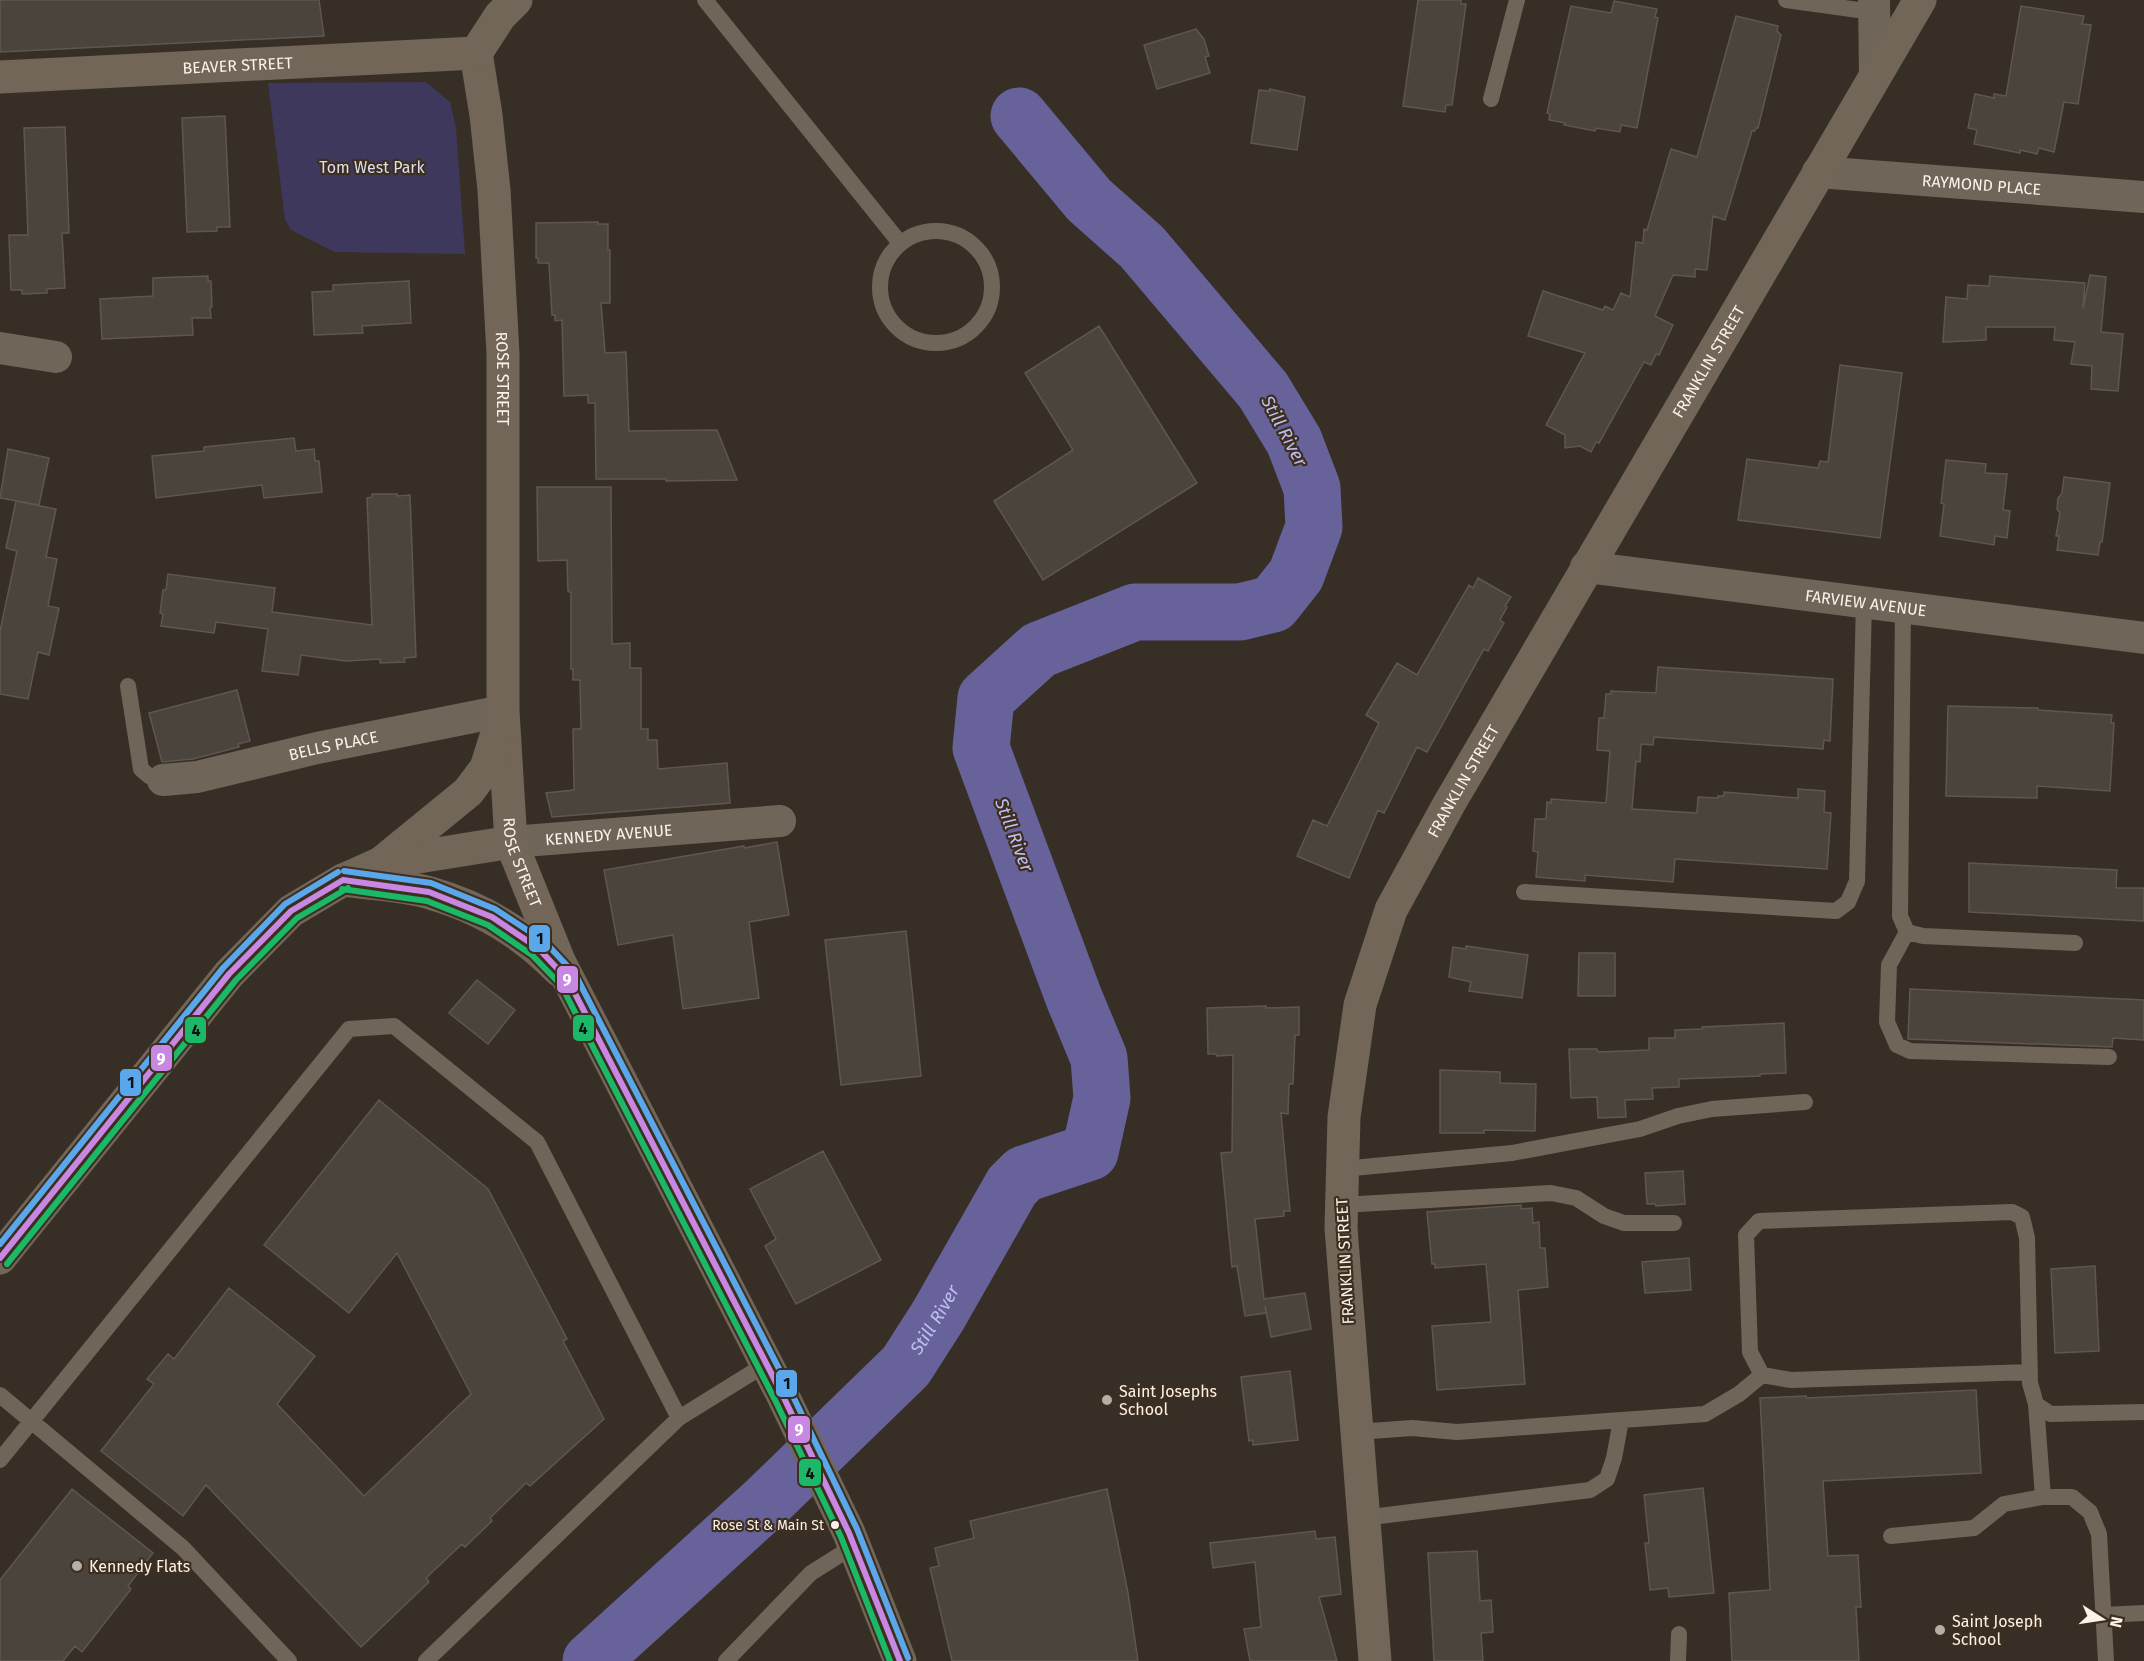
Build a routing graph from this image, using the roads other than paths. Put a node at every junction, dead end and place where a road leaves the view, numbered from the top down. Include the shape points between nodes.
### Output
1 (516, 0) edge
2 (705, 0) edge
3 (1517, 0) edge
4 (1786, 0) edge
5 (1920, 0) edge
6 (1874, 6) edge
7 (476, 53) junction
8 (1875, 76) junction
9 (0, 77) edge
10 (1491, 99) dead end
11 (1818, 172) junction
12 (2144, 197) edge
13 (900, 243) junction
14 (0, 348) edge
15 (56, 357) dead end
16 (1586, 567) junction
17 (1864, 602) junction
18 (1903, 607) junction
19 (2144, 638) edge
20 (128, 686) dead end
21 (503, 711) junction
22 (163, 780) joint
23 (780, 821) dead end
24 (511, 842) junction
25 (381, 863) junction
26 (343, 880) junction
27 (1524, 892) dead end
28 (1907, 932) junction
29 (2075, 943) dead end
30 (568, 980) junction
31 (2109, 1057) dead end
32 (1805, 1102) dead end
33 (1342, 1169) junction
34 (1341, 1205) junction
35 (1674, 1223) dead end
36 (0, 1258) edge
37 (766, 1364) junction
38 (2031, 1372) junction
39 (1762, 1375) junction
40 (0, 1395) edge
41 (2036, 1404) junction
42 (2144, 1412) edge
43 (679, 1418) junction
44 (1621, 1420) junction
45 (31, 1421) junction
46 (1357, 1432) junction
47 (0, 1460) edge
48 (2043, 1497) junction
49 (1363, 1518) junction
50 (1891, 1536) dead end
51 (851, 1539) junction
52 (2144, 1613) edge
53 (2103, 1615) junction
54 (1679, 1634) dead end
55 (289, 1661) edge
56 (426, 1661) edge
57 (726, 1661) edge
58 (900, 1661) edge
59 (1375, 1661) edge
60 (1678, 1661) edge
61 (2106, 1661) edge

1 - 7 street via 500,16
2 - 13 lane
3 - 10 lane
4 - 6 lane
5 - 8 street, FRANKLIN STREET
6 - 8 street
7 - 9 street, BEAVER STREET
7 - 21 street, ROSE STREET via 494,190 503,354
8 - 11 street, FRANKLIN STREET
11 - 12 street, RAYMOND PLACE
11 - 16 street, FRANKLIN STREET
13 - 13 lane via 883,270 880,288 893,322 907,335 924,342 960,338 975,327 986,312 992,285 985,259 973,245 938,230
14 - 15 street
16 - 17 street, FARVIEW AVENUE
16 - 33 street, FRANKLIN STREET via 1391,910 1360,1005 1344,1117
17 - 18 street, FARVIEW AVENUE
17 - 27 lane via 1857,881 1848,902 1836,911
18 - 19 street, FARVIEW AVENUE
18 - 28 lane via 1900,916
20 - 22 lane via 141,769
21 - 22 street, BELLS PLACE via 317,748 197,777
21 - 24 street, ROSE STREET
21 - 25 street via 486,768 468,792
23 - 24 street, KENNEDY AVENUE
24 - 25 street, KENNEDY AVENUE
24 - 30 street, ROSE STREET
25 - 26 street, KENNEDY AVENUE
26 - 30 street via 429,892 492,917 538,948
26 - 36 street, KENNEDY AVENUE via 291,911 229,974
28 - 29 lane
28 - 31 lane via 1889,965 1887,1022 1897,1045 1910,1051
30 - 37 street, ROSE STREET
32 - 33 lane via 1712,1109 1640,1129 1512,1154
33 - 34 street, FRANKLIN STREET
34 - 35 lane via 1551,1193 1576,1198 1604,1216 1624,1223
34 - 46 street, FRANKLIN STREET
37 - 43 lane
37 - 51 street, ROSE STREET
38 - 39 lane via 1791,1380
38 - 39 lane via 2027,1238 2022,1217 2012,1212 1759,1221 1746,1235 1750,1352
38 - 41 lane
39 - 44 lane via 1705,1414
40 - 45 lane
41 - 42 lane via 2050,1414
41 - 48 lane
43 - 45 lane via 537,1142 394,1026 349,1029
43 - 56 lane
44 - 46 lane via 1457,1432 1412,1428
44 - 49 lane via 1607,1479 1590,1490
45 - 47 lane
45 - 55 lane via 183,1548
46 - 49 street, FRANKLIN STREET
48 - 50 lane via 2004,1504 1974,1528
48 - 53 lane via 2072,1497 2090,1512 2099,1534
49 - 59 street, FRANKLIN STREET
51 - 57 lane via 811,1573
51 - 58 street, ROSE STREET
52 - 53 lane
53 - 61 lane
54 - 60 lane

